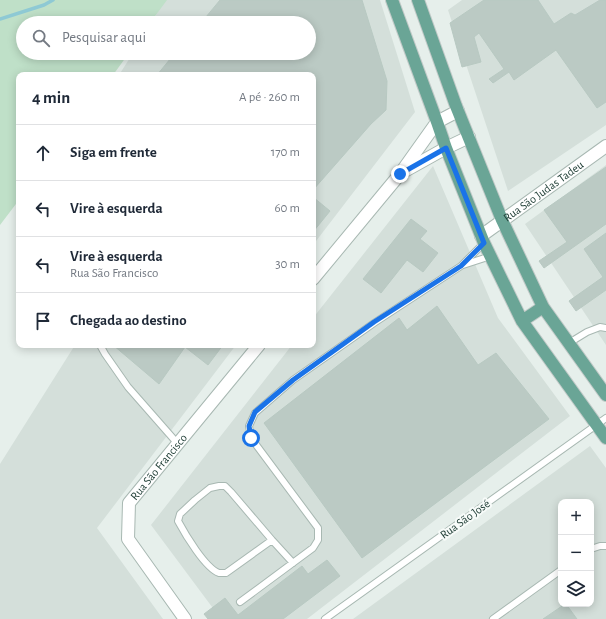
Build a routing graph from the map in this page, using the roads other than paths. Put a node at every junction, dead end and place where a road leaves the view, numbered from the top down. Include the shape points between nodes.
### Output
1 (392, 0) edge
2 (418, 0) edge
3 (458, 111) junction
4 (437, 122) junction
5 (469, 137) junction
6 (606, 146) edge
7 (446, 148) junction
8 (400, 174) junction
9 (502, 220) junction
10 (482, 239) junction
11 (491, 256) junction
12 (461, 266) junction
13 (316, 275) edge
14 (544, 308) junction
15 (522, 321) junction
16 (606, 328) edge
17 (569, 343) junction
18 (102, 348) edge
19 (257, 348) edge
20 (606, 395) edge
21 (601, 422) edge
22 (606, 438) edge
23 (178, 444) junction
24 (272, 540) junction
25 (606, 546) edge
26 (594, 548) edge
27 (293, 563) junction
28 (560, 571) edge
29 (240, 602) dead end
30 (185, 619) edge
31 (325, 619) edge
32 (493, 619) edge

1 - 4 main road
2 - 3 main road
3 - 4 street
3 - 5 main road
4 - 7 main road
4 - 8 street
5 - 7 street
5 - 9 main road
6 - 9 street, Rua São Judas Tadeu
7 - 8 street
7 - 10 main road
8 - 13 street
9 - 10 street, Rua São Judas Tadeu
9 - 14 main road
10 - 11 main road
10 - 12 lane
11 - 12 lane
11 - 15 main road
12 - 27 lane via 374,322 255,412 249,426 251,438 318,528 318,540 313,548
14 - 15 main road
14 - 17 main road
15 - 21 main road
16 - 17 lane via 600,327
17 - 20 main road
18 - 23 lane via 128,388
19 - 23 street, Rua São Francisco
21 - 22 main road
21 - 31 lane, Rua São José
23 - 30 street, Rua São Francisco via 128,503 128,540
24 - 24 lane via 226,573 220,573 209,567 200,556 178,521 180,514 210,488 225,486
24 - 27 lane
25 - 26 lane
27 - 29 lane
28 - 32 lane

